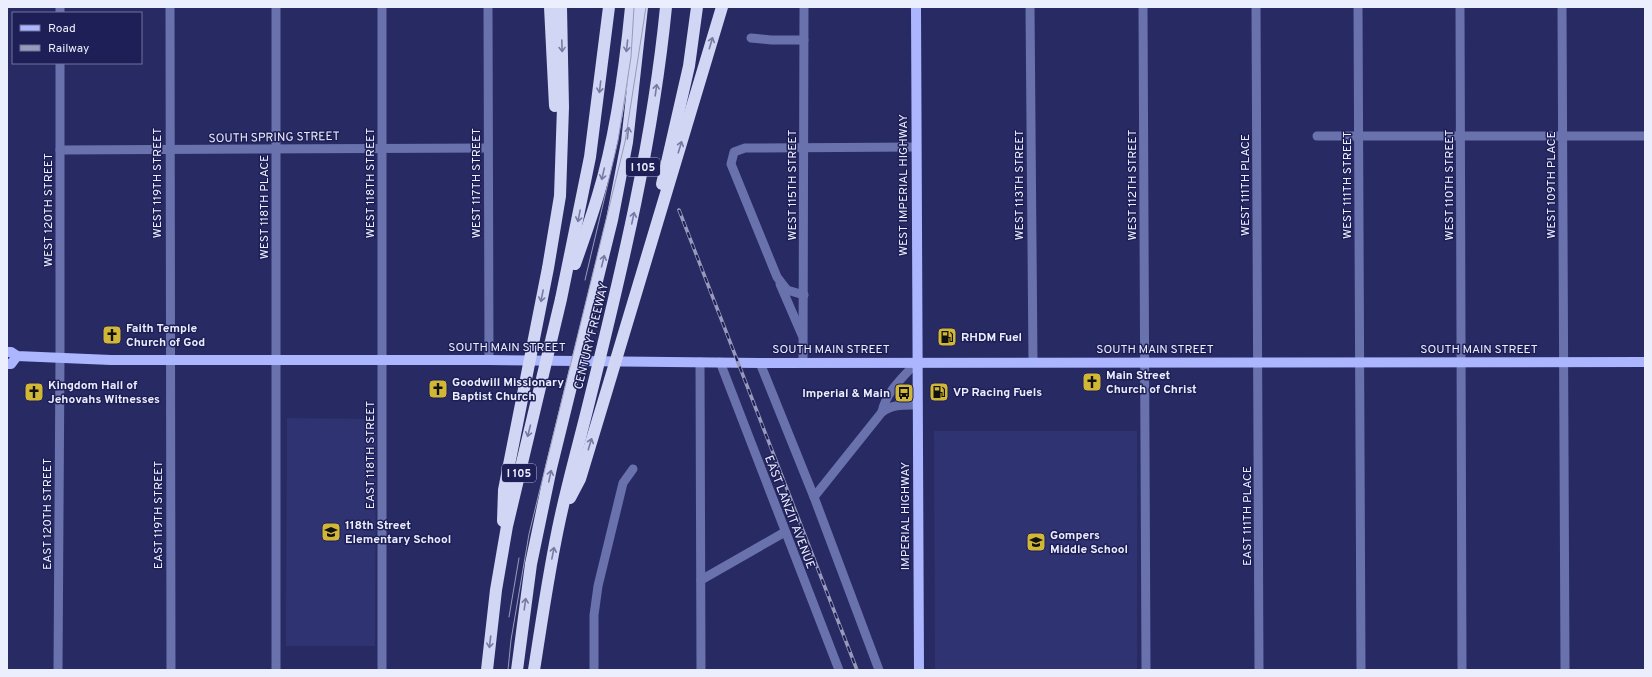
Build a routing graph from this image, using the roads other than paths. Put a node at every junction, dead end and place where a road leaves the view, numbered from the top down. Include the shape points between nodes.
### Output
1 (170, 7) edge
2 (276, 7) edge
3 (382, 7) edge
4 (488, 7) edge
5 (550, 7) edge
6 (561, 7) edge
7 (609, 7) edge
8 (631, 7) edge
9 (642, 7) edge
10 (666, 7) edge
11 (697, 7) edge
12 (722, 7) edge
13 (804, 7) edge
14 (916, 7) edge
15 (1030, 7) edge
16 (1143, 7) edge
17 (1256, 7) edge
18 (1358, 7) edge
19 (1460, 7) edge
20 (1562, 7) edge
21 (751, 38) dead end
22 (804, 40) junction
23 (60, 64) edge
24 (1317, 136) dead end
25 (1359, 136) junction
26 (1460, 136) junction
27 (1563, 136) junction
28 (1645, 136) edge
29 (382, 147) junction
30 (916, 147) junction
31 (488, 148) junction
32 (804, 148) junction
33 (60, 150) junction
34 (170, 150) junction
35 (276, 150) junction
36 (656, 225) junction
37 (548, 268) junction
38 (778, 277) junction
39 (804, 295) junction
40 (555, 324) junction
41 (804, 339) junction
42 (7, 352) edge
43 (17, 356) junction
44 (60, 357) junction
45 (169, 360) junction
46 (276, 360) junction
47 (382, 360) junction
48 (489, 360) junction
49 (700, 362) junction
50 (720, 362) junction
51 (760, 362) junction
52 (917, 362) junction
53 (1033, 362) junction
54 (1145, 362) junction
55 (1259, 362) junction
56 (1360, 362) junction
57 (1461, 362) junction
58 (1564, 362) junction
59 (1645, 362) edge
60 (803, 363) junction
61 (7, 364) edge
62 (918, 405) junction
63 (882, 412) junction
64 (633, 469) dead end
65 (814, 497) junction
66 (560, 519) junction
67 (784, 532) junction
68 (502, 553) junction
69 (701, 580) junction
70 (58, 670) edge
71 (171, 670) edge
72 (276, 670) edge
73 (382, 670) edge
74 (487, 670) edge
75 (517, 670) edge
76 (534, 670) edge
77 (594, 670) edge
78 (701, 670) edge
79 (839, 670) edge
80 (879, 670) edge
81 (919, 670) edge
82 (1146, 670) edge
83 (1259, 670) edge
84 (1361, 670) edge
85 (1462, 670) edge
86 (1564, 670) edge

1 - 34 street, WEST 119TH STREET
2 - 35 street, WEST 118TH PLACE
3 - 29 street, WEST 118TH STREET
4 - 31 street, WEST 117TH STREET
5 - 37 highway via 556,130
6 -> 37 highway via 562,167
7 -> 40 highway, I 105 via 590,157
8 -> 40 highway via 614,129 599,194
75 -> 9 highway via 531,564 551,468 612,220 627,142
66 -> 10 highway, CENTURY FREEWAY / I 105 via 642,173
11 - 36 highway via 687,75 662,179
36 -> 12 highway
13 - 22 street, WEST 115TH STREET
14 - 30 main road, WEST IMPERIAL HIGHWAY
15 - 53 street, WEST 113TH STREET
16 - 54 street, WEST 112TH STREET
17 - 55 street, WEST 111TH PLACE
18 - 25 street, WEST 111TH STREET
19 - 26 street, WEST 110TH STREET
20 - 27 street, WEST 109TH PLACE
21 - 22 street
22 - 32 street, WEST 115TH STREET
23 - 33 street, WEST 120TH STREET
24 - 25 street
25 - 26 street
25 - 56 street, WEST 111TH STREET
26 - 27 street
26 - 57 street, WEST 110TH STREET
27 - 28 street
27 - 58 street, WEST 109TH PLACE
29 - 31 street, SOUTH SPRING STREET
29 - 35 street, SOUTH SPRING STREET
29 - 47 street, WEST 118TH STREET
30 - 32 street
30 - 52 main road, WEST IMPERIAL HIGHWAY
31 - 48 street, WEST 117TH STREET
32 - 38 street via 745,148 734,152 731,164
32 - 39 street, WEST 115TH STREET
33 - 34 street, SOUTH SPRING STREET
33 - 44 street, WEST 120TH STREET
34 - 35 street, SOUTH SPRING STREET
34 - 45 street, WEST 119TH STREET
35 - 46 street, WEST 118TH PLACE
66 -> 36 highway via 580,479
37 -> 68 highway via 504,490
38 - 39 street via 788,290
38 - 41 street
39 - 41 street, WEST 115TH STREET
40 -> 68 highway, I 105
41 - 60 street, WEST 115TH STREET
42 - 43 main road, SOUTH MAIN STREET
43 - 44 main road, SOUTH MAIN STREET
43 - 61 main road via 11,364
44 - 45 main road, SOUTH MAIN STREET
44 - 70 street, EAST 120TH STREET
45 - 46 main road, SOUTH MAIN STREET
45 - 71 street, EAST 119TH STREET
46 - 47 main road, SOUTH MAIN STREET
46 - 72 street, WEST 118TH PLACE
47 - 48 main road, SOUTH MAIN STREET
47 - 73 street, EAST 118TH STREET
48 - 49 main road, SOUTH MAIN STREET
49 - 50 main road, SOUTH MAIN STREET
49 - 69 street
50 - 51 main road, SOUTH MAIN STREET
50 - 67 street, EAST LANZIT AVENUE
51 - 60 main road, SOUTH MAIN STREET
51 - 65 street
52 - 53 main road, SOUTH MAIN STREET
52 - 60 main road, SOUTH MAIN STREET
52 - 62 main road, IMPERIAL HIGHWAY
52 - 63 street via 900,379 884,402
53 - 54 main road, SOUTH MAIN STREET
54 - 55 main road, SOUTH MAIN STREET
54 - 82 street, WEST 112TH STREET
55 - 56 main road, SOUTH MAIN STREET
55 - 83 street, EAST 111TH PLACE
56 - 57 main road, SOUTH MAIN STREET
56 - 84 street, WEST 111TH STREET
57 - 58 main road, SOUTH MAIN STREET
57 - 85 street, WEST 110TH STREET
58 - 59 main road, SOUTH MAIN STREET
58 - 86 street, WEST 109TH PLACE
62 - 63 street via 896,405
62 - 81 main road, IMPERIAL HIGHWAY
63 - 65 street
64 - 77 street via 623,483 598,586 594,615
65 - 80 street
76 -> 66 highway, CENTURY FREEWAY / I 105
67 - 69 street
67 - 79 street, EAST LANZIT AVENUE
68 -> 74 highway, I 105
69 - 78 street

